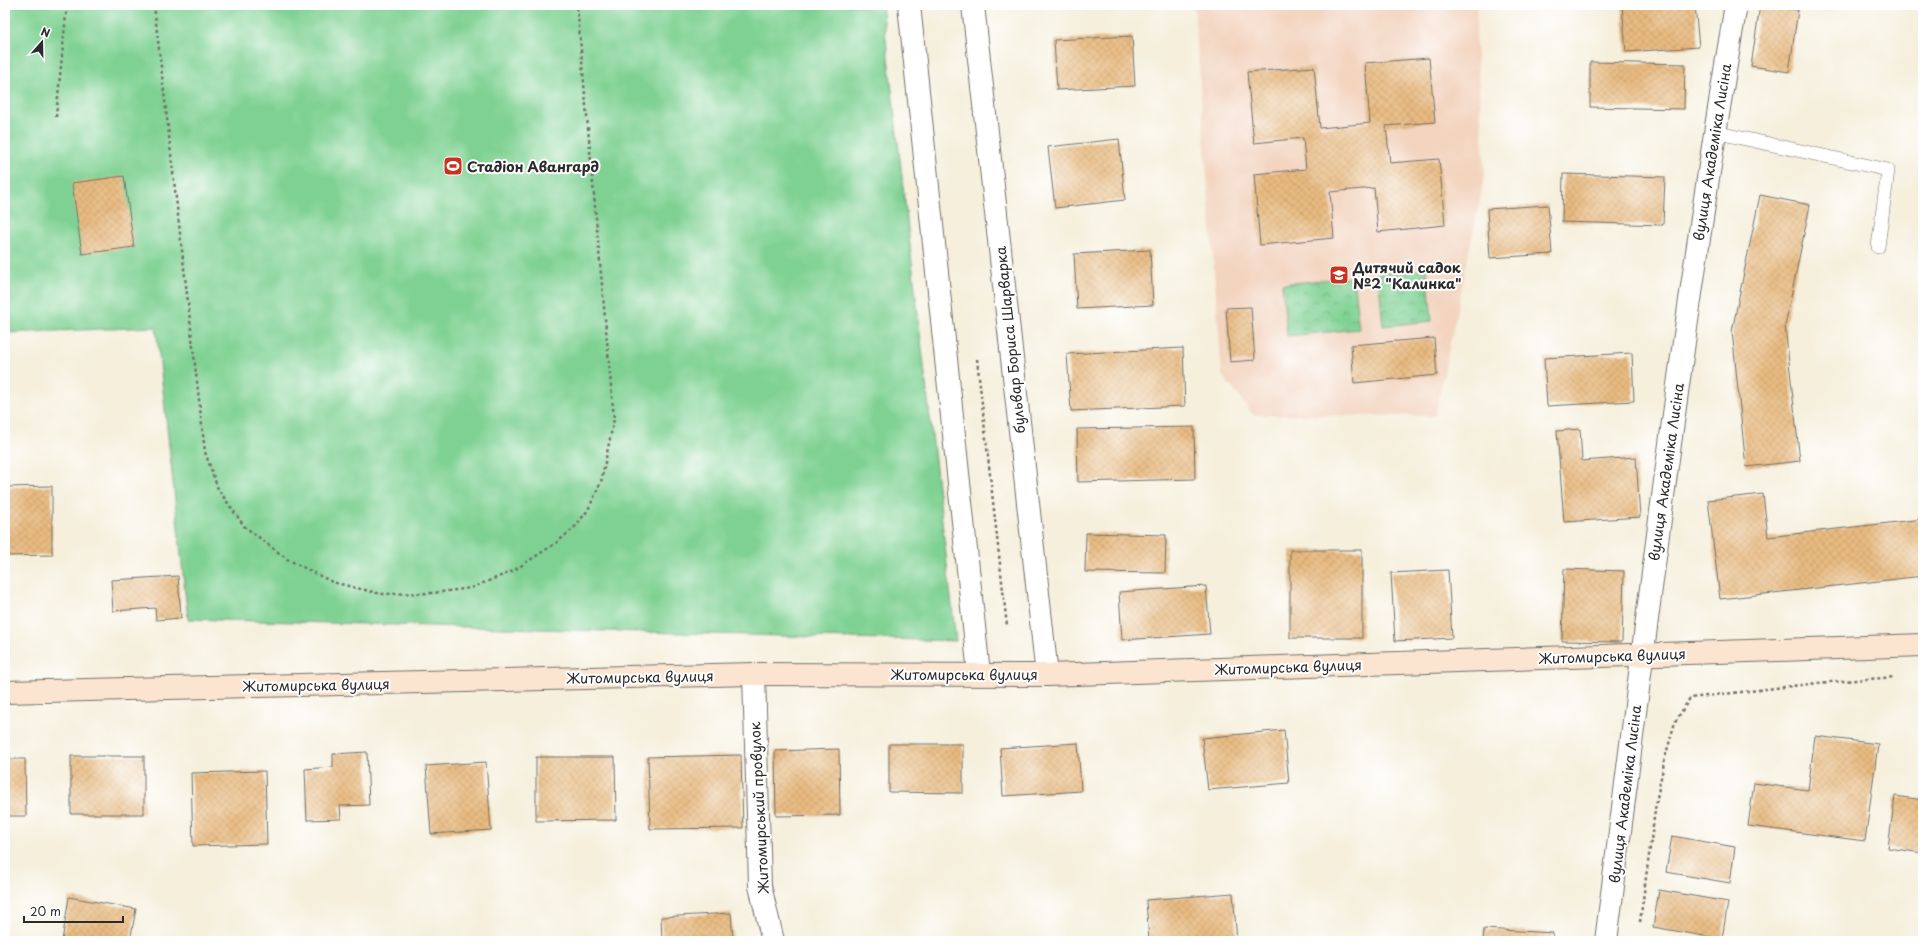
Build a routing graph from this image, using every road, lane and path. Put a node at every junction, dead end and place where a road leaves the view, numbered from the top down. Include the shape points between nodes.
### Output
1 (67, 5) edge
2 (154, 5) edge
3 (577, 5) edge
4 (909, 5) edge
5 (973, 5) edge
6 (1736, 5) edge
7 (56, 117) dead end
8 (1714, 132) junction
9 (1878, 247) dead end
10 (1923, 645) edge
11 (1643, 655) junction
12 (754, 674) junction
13 (979, 674) junction
14 (1047, 675) junction
15 (1896, 677) dead end
16 (5, 692) edge
17 (1639, 927) dead end
18 (773, 941) edge
19 (1606, 941) edge

1 - 7 path
2 - 3 path via 205,452 218,489 244,526 287,560 332,582 382,594 433,593 471,588 513,571 574,528 588,510 601,482 614,419
4 - 13 street
5 - 14 street, бульвар Бориса Шарварка
6 - 8 street, вулиця Академіка Лисіна
8 - 9 lane via 1888,170
8 - 11 street, вулиця Академіка Лисіна via 1675,402
10 - 11 main road, Житомирська вулиця
11 - 14 main road, Житомирська вулиця
11 - 19 street, вулиця Академіка Лисіна
12 - 13 main road, Житомирська вулиця
12 - 16 main road, Житомирська вулиця
12 - 18 street, Житомирський провулок via 760,886
13 - 14 main road, Житомирська вулиця
15 - 17 path via 1690,698 1675,722 1665,758 1656,803

